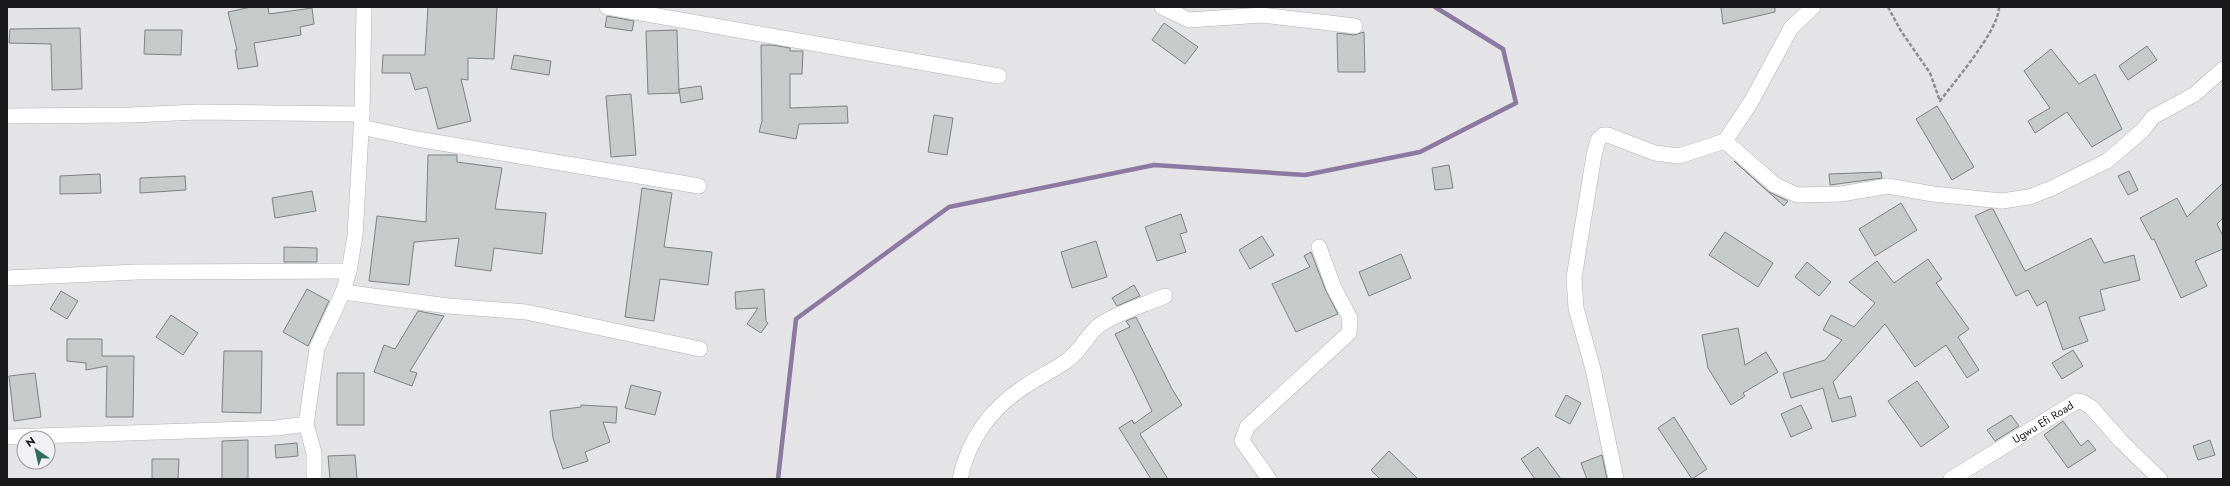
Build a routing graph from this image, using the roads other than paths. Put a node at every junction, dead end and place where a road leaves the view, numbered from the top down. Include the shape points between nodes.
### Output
1 (364, 7) edge
2 (607, 7) edge
3 (1162, 7) edge
4 (1813, 7) edge
5 (1354, 26) dead end
6 (2223, 69) edge
7 (999, 76) dead end
8 (7, 116) edge
9 (362, 120) junction
10 (1725, 141) junction
11 (699, 186) dead end
12 (1319, 247) dead end
13 (349, 271) junction
14 (7, 278) edge
15 (343, 292) junction
16 (1165, 296) dead end
17 (700, 349) dead end
18 (306, 424) junction
19 (7, 437) edge
20 (314, 479) edge
21 (960, 479) edge
22 (1269, 479) edge
23 (1616, 479) edge
24 (1951, 479) edge
25 (2160, 479) edge

1 - 9 street
2 - 7 street
3 - 5 street via 1189,20 1262,15
4 - 10 street via 1791,28 1755,95
6 - 10 street via 2195,94 2153,117 2143,130 2107,161 2046,191 2029,197 2002,201 1933,194 1888,186 1855,192 1797,195 1775,185
8 - 9 street via 198,112
9 - 11 street via 417,139
9 - 13 street via 355,236
10 - 23 street via 1679,156 1650,151 1608,135 1603,135 1598,140 1574,278 1576,308 1593,369
12 - 22 street via 1334,288 1350,318 1349,333 1247,427 1242,441
13 - 14 street via 137,272
13 - 15 street
15 - 17 street via 448,306 526,312
15 - 18 street via 317,348
16 - 21 street via 1100,324 1077,353 1052,372 1024,387 998,408 976,434
18 - 19 street via 277,428
18 - 20 street via 314,453
24 - 25 street, Ugwu Efi Road via 2077,401 2091,407

